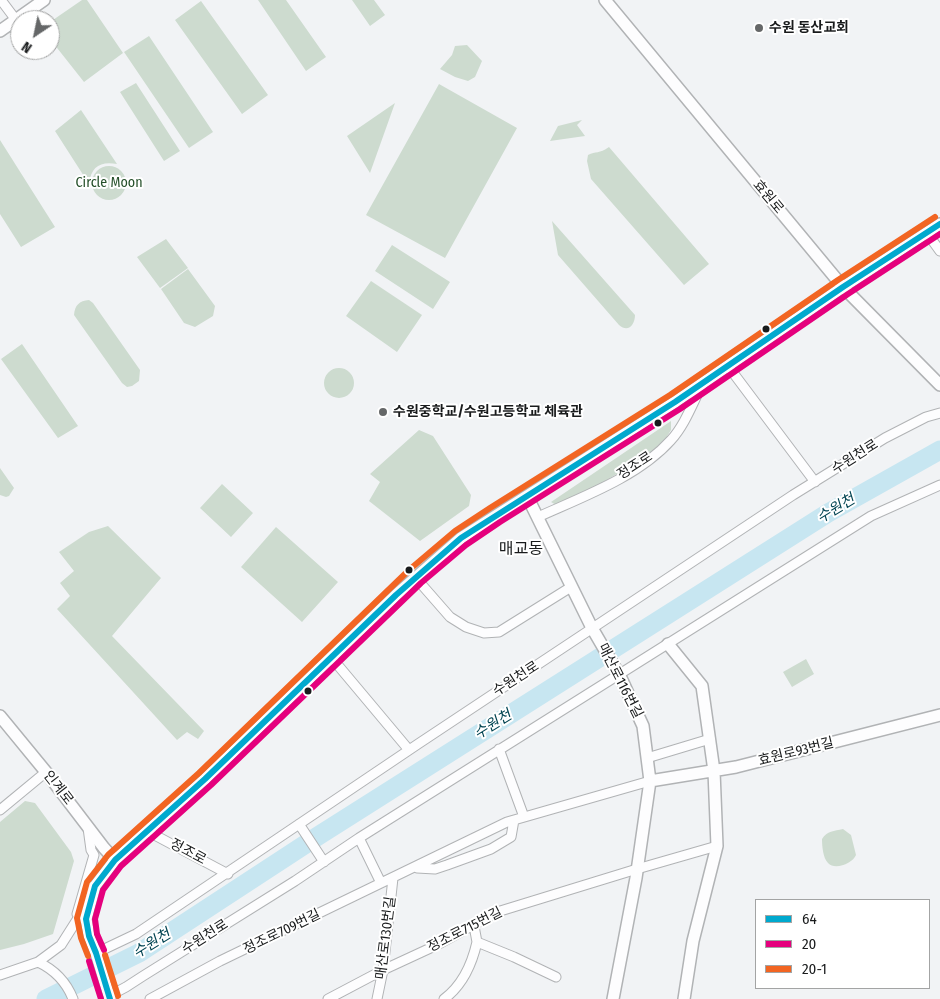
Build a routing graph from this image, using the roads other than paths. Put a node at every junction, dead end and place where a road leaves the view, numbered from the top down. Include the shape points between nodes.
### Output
1 (1, 0) edge
2 (44, 0) edge
3 (605, 0) edge
4 (30, 10) edge
5 (10, 12) edge
6 (940, 224) edge
7 (926, 232) junction
8 (940, 251) edge
9 (843, 287) junction
10 (728, 366) junction
11 (703, 383) junction
12 (940, 386) edge
13 (940, 413) edge
14 (815, 482) junction
15 (940, 485) edge
16 (527, 496) junction
17 (538, 516) junction
18 (415, 577) junction
19 (571, 587) junction
20 (594, 632) junction
21 (668, 644) junction
22 (331, 657) junction
23 (618, 672) junction
24 (940, 715) edge
25 (0, 716) edge
26 (710, 739) junction
27 (499, 749) junction
28 (410, 750) junction
29 (647, 758) junction
30 (714, 771) junction
31 (46, 772) junction
32 (650, 781) junction
33 (0, 810) edge
34 (524, 818) junction
35 (514, 820) junction
36 (299, 824) junction
37 (88, 828) junction
38 (147, 830) junction
39 (359, 838) junction
40 (717, 846) junction
41 (115, 860) junction
42 (324, 862) junction
43 (416, 868) junction
44 (637, 869) junction
45 (228, 874) junction
46 (393, 878) junction
47 (381, 883) junction
48 (90, 899) junction
49 (74, 923) junction
50 (474, 926) junction
51 (477, 942) junction
52 (97, 955) junction
53 (38, 962) junction
54 (383, 970) junction
55 (0, 975) edge
56 (556, 977) dead end
57 (109, 996) edge
58 (682, 997) edge
59 (73, 999) edge
60 (150, 999) edge
61 (328, 999) edge
62 (377, 999) edge
63 (444, 999) edge
64 (613, 999) edge

1 - 5 street
2 - 4 street
3 - 9 street, 효원로
6 - 7 street, 정조로
7 - 8 street
7 - 9 street, 정조로
9 - 10 street, 정조로
9 - 12 street, 효원로
10 - 11 street, 정조로
10 - 14 street
11 - 16 street, 정조로
11 - 17 street, 정조로 via 671,440 642,466
13 - 14 street, 수원천로 via 884,438
14 - 20 street, 수원천로
15 - 21 street, 수원천로 via 871,516
16 - 17 street, 매산로116번길
16 - 18 street, 정조로 via 461,538
17 - 19 street, 매산로116번길
18 - 19 street via 450,617 484,633 499,632
18 - 22 street, 정조로
19 - 20 street, 매산로116번길
20 - 23 street, 매산로116번길
20 - 28 street, 수원천로
21 - 23 street, 수원천로
21 - 26 street via 702,686
22 - 28 street
22 - 38 street, 정조로 via 205,779
23 - 27 street, 수원천로
23 - 29 street, 매산로116번길 via 643,726
24 - 30 street, 효원로93번길
25 - 31 street, 인계로
26 - 29 street
26 - 30 street
27 - 34 street
27 - 39 street, 수원천로
28 - 36 street, 수원천로
29 - 32 street, 매산로116번길
30 - 32 street, 효원로93번길
30 - 40 street
31 - 33 street
31 - 37 street, 인계로
32 - 34 street, 정조로709번길
32 - 44 street, 매산로116번길
34 - 35 street, 정조로709번길
35 - 43 street, 정조로709번길
35 - 43 street, 정조로709번길 via 511,836 491,849 435,869
36 - 42 street
36 - 45 street, 수원천로
37 - 41 street, 인계로
37 - 49 street via 94,855
38 - 41 street, 정조로
38 - 45 street, 정조로
39 - 42 street, 수원천로
39 - 47 street
40 - 44 street, 정조로715번길
40 - 58 street
41 - 48 street, 정조로 via 95,886
42 - 57 street, 수원천로
43 - 46 street, 정조로709번길
44 - 50 street, 정조로715번길 via 497,912
44 - 64 street, 매산로116번길
45 - 52 street, 수원천로 via 136,934
46 - 47 street, 정조로709번길
46 - 54 street, 매산로130번길
47 - 60 street, 정조로709번길 via 220,961
48 - 49 street
48 - 52 street, 정조로 via 86,919
49 - 53 street via 60,945
50 - 51 street
50 - 54 street, 정조로715번길
51 - 56 street
51 - 63 street via 462,982
52 - 57 street, 정조로
53 - 55 street
53 - 59 street via 48,966 63,981
54 - 61 street, 정조로715번길
54 - 62 street, 매산로130번길

